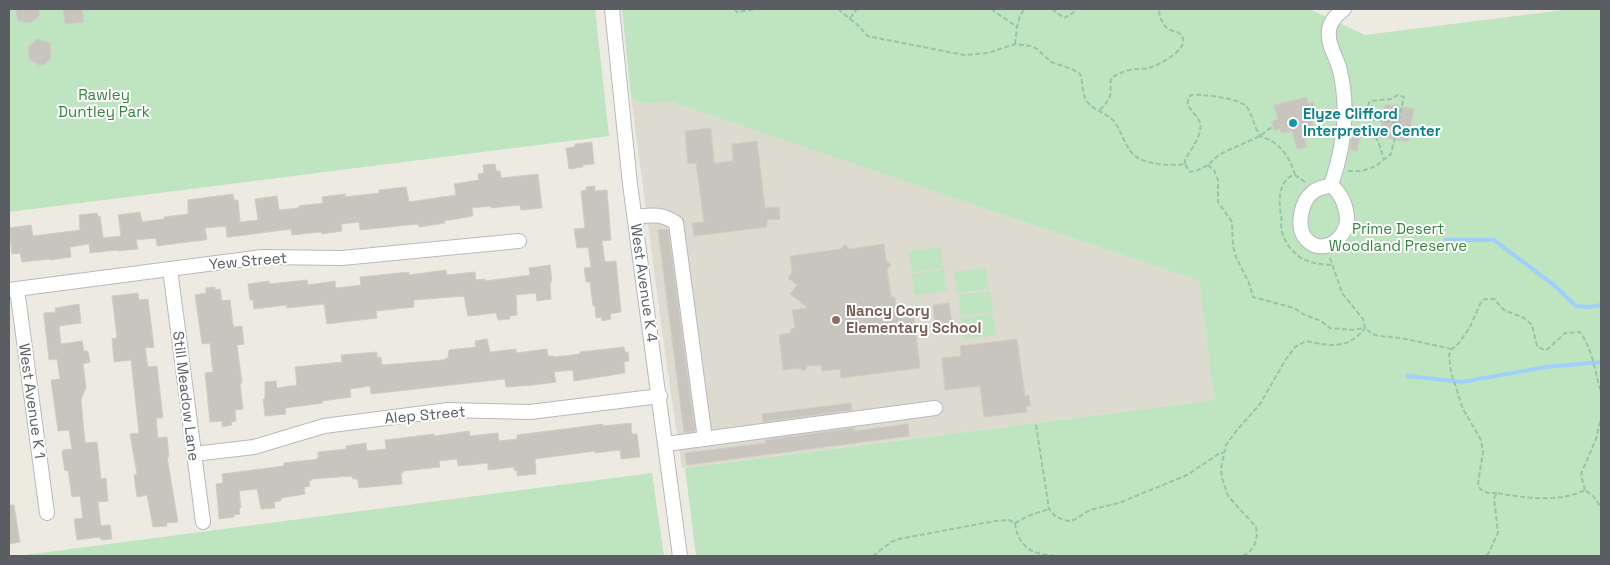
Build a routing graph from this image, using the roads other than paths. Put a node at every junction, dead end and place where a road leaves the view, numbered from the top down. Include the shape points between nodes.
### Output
1 (612, 9) edge
2 (1344, 9) edge
3 (1331, 185) junction
4 (635, 217) junction
5 (519, 241) dead end
6 (170, 269) junction
7 (13, 289) edge
8 (660, 396) junction
9 (935, 408) dead end
10 (704, 439) junction
11 (666, 444) junction
12 (194, 454) junction
13 (47, 513) dead end
14 (203, 522) dead end
15 (680, 556) edge

1 - 4 street, West Avenue K 4
2 - 3 street via 1331,22 1329,31 1345,93 1344,130
3 - 3 street via 1313,192 1303,206 1302,233 1317,246 1337,242 1346,231 1344,202
4 - 8 street, West Avenue K 4
4 - 10 street via 656,214 676,223
5 - 6 street, Yew Street via 342,258 262,257
6 - 7 street, Yew Street
6 - 12 street, Still Meadow Lane
7 - 13 street, West Avenue K 1
8 - 11 street, West Avenue K 4
8 - 12 street, Alep Street via 530,412 448,410 324,426 254,447
9 - 10 street
10 - 11 street
11 - 15 street, West Avenue K 4
12 - 14 street, Still Meadow Lane

